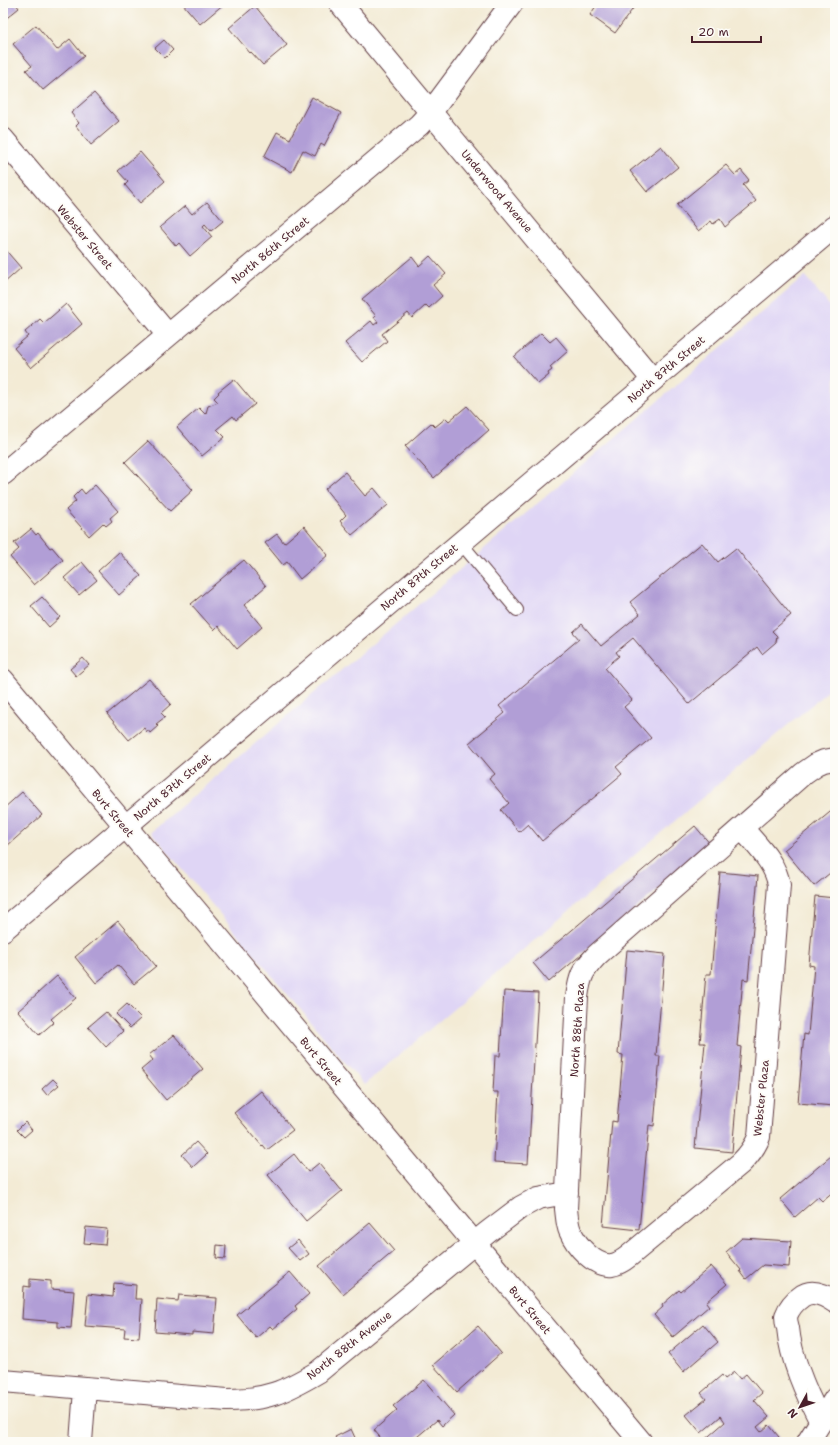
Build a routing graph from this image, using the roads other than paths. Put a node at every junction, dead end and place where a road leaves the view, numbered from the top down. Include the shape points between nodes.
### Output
1 (340, 3) edge
2 (512, 3) edge
3 (431, 112) junction
4 (3, 139) edge
5 (835, 226) edge
6 (168, 335) junction
7 (653, 380) junction
8 (3, 474) edge
9 (460, 542) junction
10 (518, 610) dead end
11 (3, 680) edge
12 (835, 759) edge
13 (125, 827) junction
14 (742, 828) junction
15 (3, 930) edge
16 (567, 1193) junction
17 (474, 1243) junction
18 (835, 1302) edge
19 (3, 1381) edge
20 (85, 1389) junction
21 (835, 1399) edge
22 (821, 1422) junction
23 (81, 1442) edge
24 (640, 1442) edge
25 (808, 1442) edge

1 - 3 street, Underwood Avenue
2 - 3 street, North 86th Street
3 - 6 street, North 86th Street via 406,137
3 - 7 street, Underwood Avenue
4 - 6 street, Webster Street
5 - 7 street, North 87th Street
6 - 8 street, North 86th Street
7 - 9 street, North 87th Street
9 - 10 lane
9 - 13 street, North 87th Street
11 - 13 street, Burt Street
12 - 14 street, North 88th Plaza via 811,768
13 - 15 street, North 87th Street
13 - 17 street, Burt Street
14 - 16 street, North 88th Plaza via 597,955 584,970 577,997
14 - 16 street, Webster Plaza via 766,856 779,885 759,1136 756,1146 741,1163 641,1247 621,1262 612,1265 594,1260 580,1247 570,1232 567,1220
16 - 17 street via 547,1195 531,1201
17 - 20 street, North 88th Avenue via 318,1372 280,1393 246,1400 227,1400
17 - 24 street, Burt Street
18 - 22 street via 817,1293 804,1294 795,1302 786,1317 798,1369
19 - 20 street, North 88th Avenue
20 - 23 street
21 - 22 street
22 - 25 street

